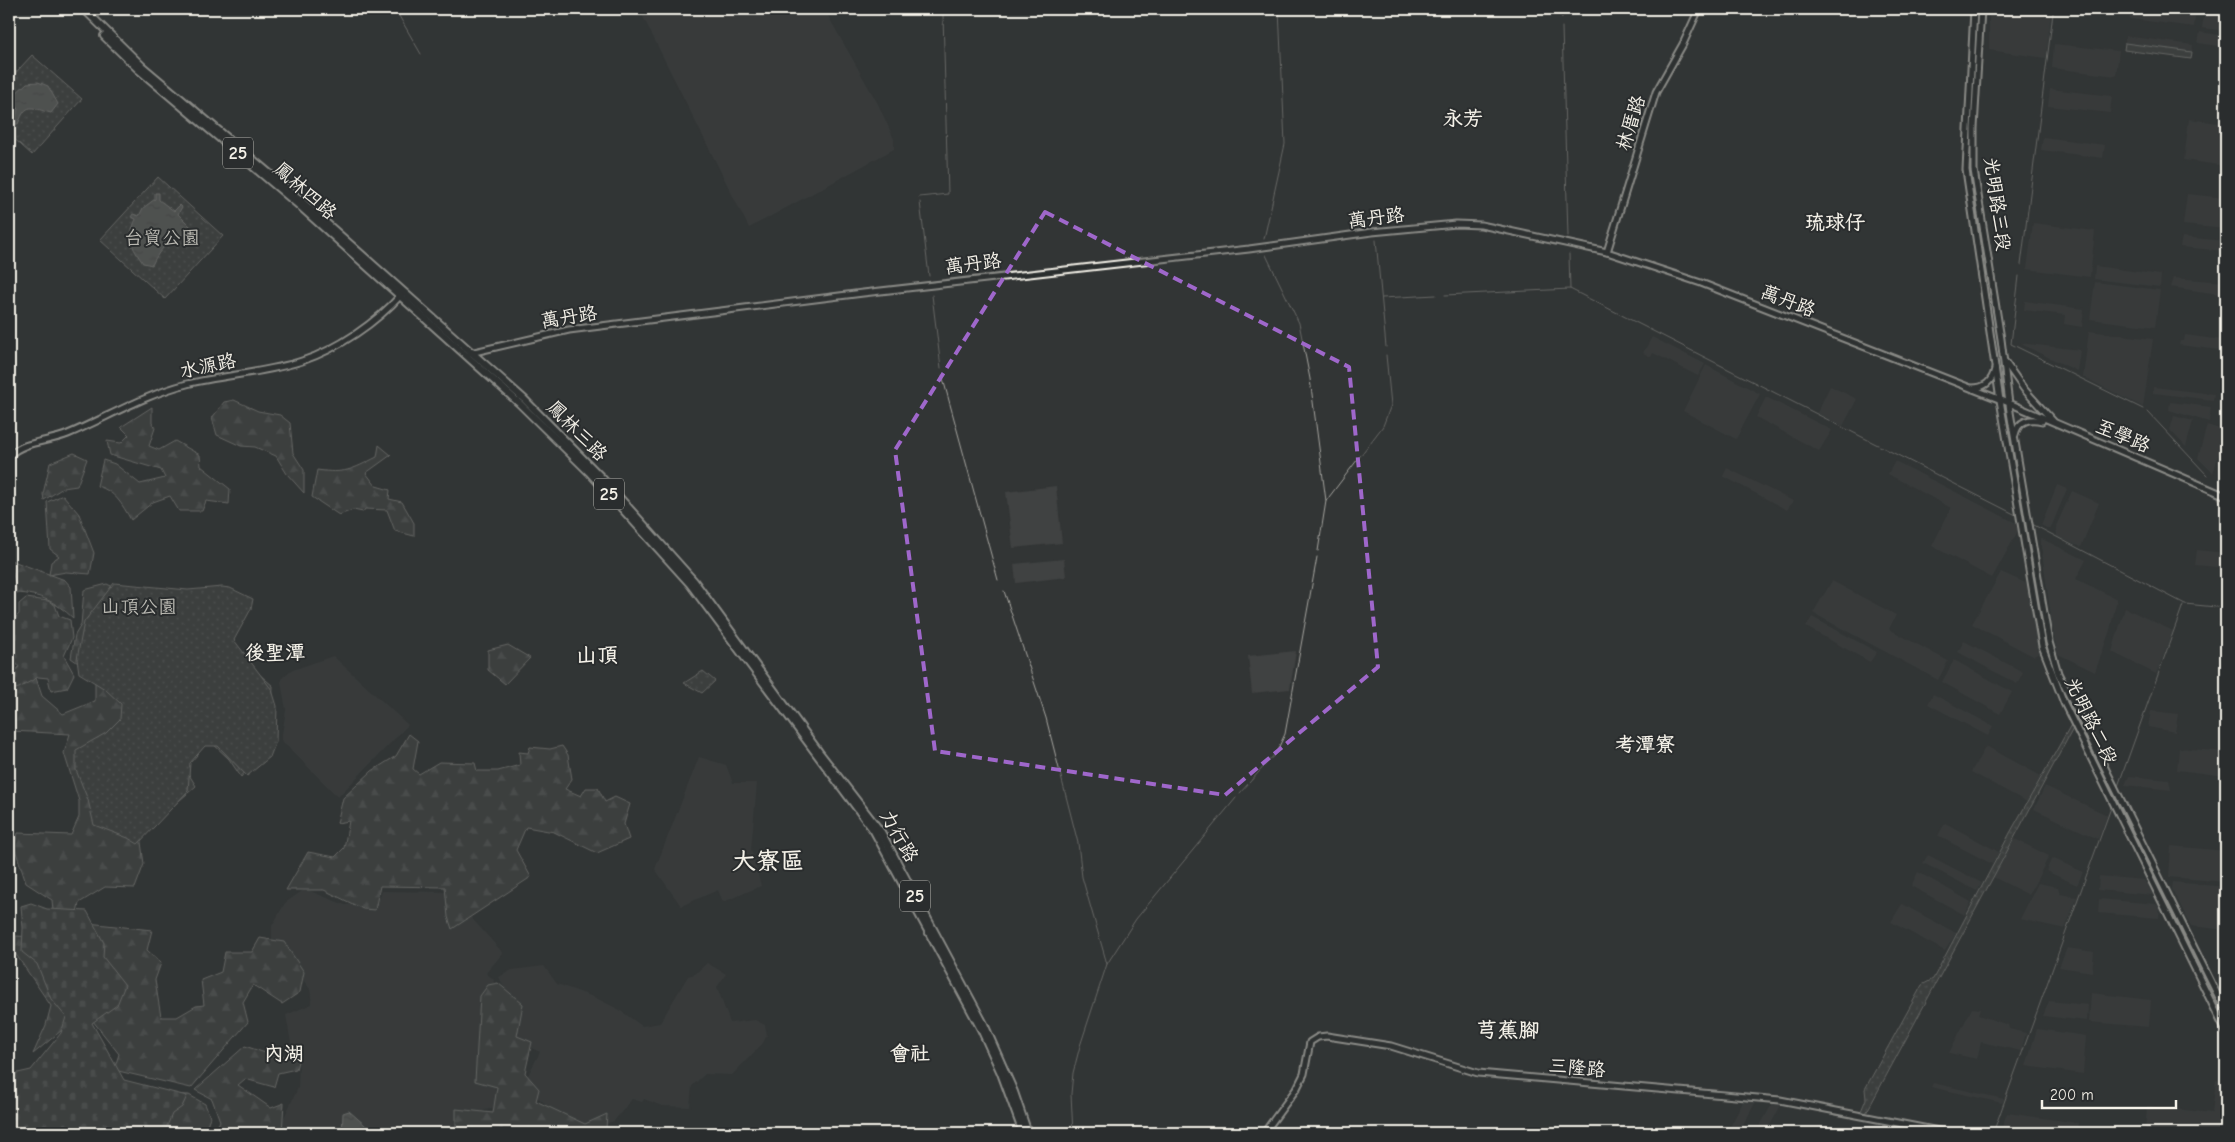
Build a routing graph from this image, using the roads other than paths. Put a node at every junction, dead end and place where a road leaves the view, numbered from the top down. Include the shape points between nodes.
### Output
1 (78, 9) edge
2 (84, 9) edge
3 (1699, 9) edge
4 (1974, 9) edge
5 (1981, 9) edge
6 (1607, 252) junction
7 (403, 293) junction
8 (469, 354) junction
9 (2004, 358) junction
10 (1996, 361) junction
11 (1968, 388) junction
12 (2000, 400) junction
13 (2009, 403) junction
14 (2055, 424) junction
15 (2015, 437) junction
16 (9, 456) edge
17 (2226, 496) edge
18 (765, 681) junction
19 (2226, 1012) edge
20 (2226, 1032) edge
21 (1023, 1133) edge
22 (1028, 1133) edge
23 (1264, 1133) edge
24 (1949, 1133) edge

1 - 7 main road, 鳳林四路 / 25 via 139,70
2 - 7 main road, 鳳林四路 / 25 via 142,66
3 - 6 street, 林厝路 via 1656,92
4 - 10 street, 光明路三段 via 1966,170
5 - 9 street, 光明路三段 via 1974,170
6 - 8 street, 萬丹路 via 1481,225 1456,224 964,280 569,330
6 - 11 street, 萬丹路 via 1701,283
7 - 8 main road, 鳳林三路 / 25
7 - 16 street, 水源路 via 370,323 309,358 187,384 130,404 65,436 18,449
8 - 18 main road, 鳳林三路 / 25 via 561,444 646,535 690,584
9 - 13 street, 光明路三段
9 - 14 street via 2018,381
10 - 11 street via 1992,380 1986,386
10 - 12 street, 光明路三段
11 - 12 street, 萬丹路
12 - 13 street, 萬丹路
12 - 20 street, 光明路二段 via 2041,639 2050,672
13 - 14 street, 至學路
13 - 15 street, 光明路二段
14 - 15 street via 2030,419 2018,426
14 - 17 street, 至學路
15 - 19 street, 光明路二段 via 2049,642 2058,673
18 - 21 main road, 力行路 / 25 via 874,831 981,1030
18 - 22 main road, 力行路 / 25 via 881,832 984,1024
23 - 24 street, 三隆路 via 1297,1088 1304,1074 1310,1042 1327,1036 1391,1046 1478,1073 1780,1100

